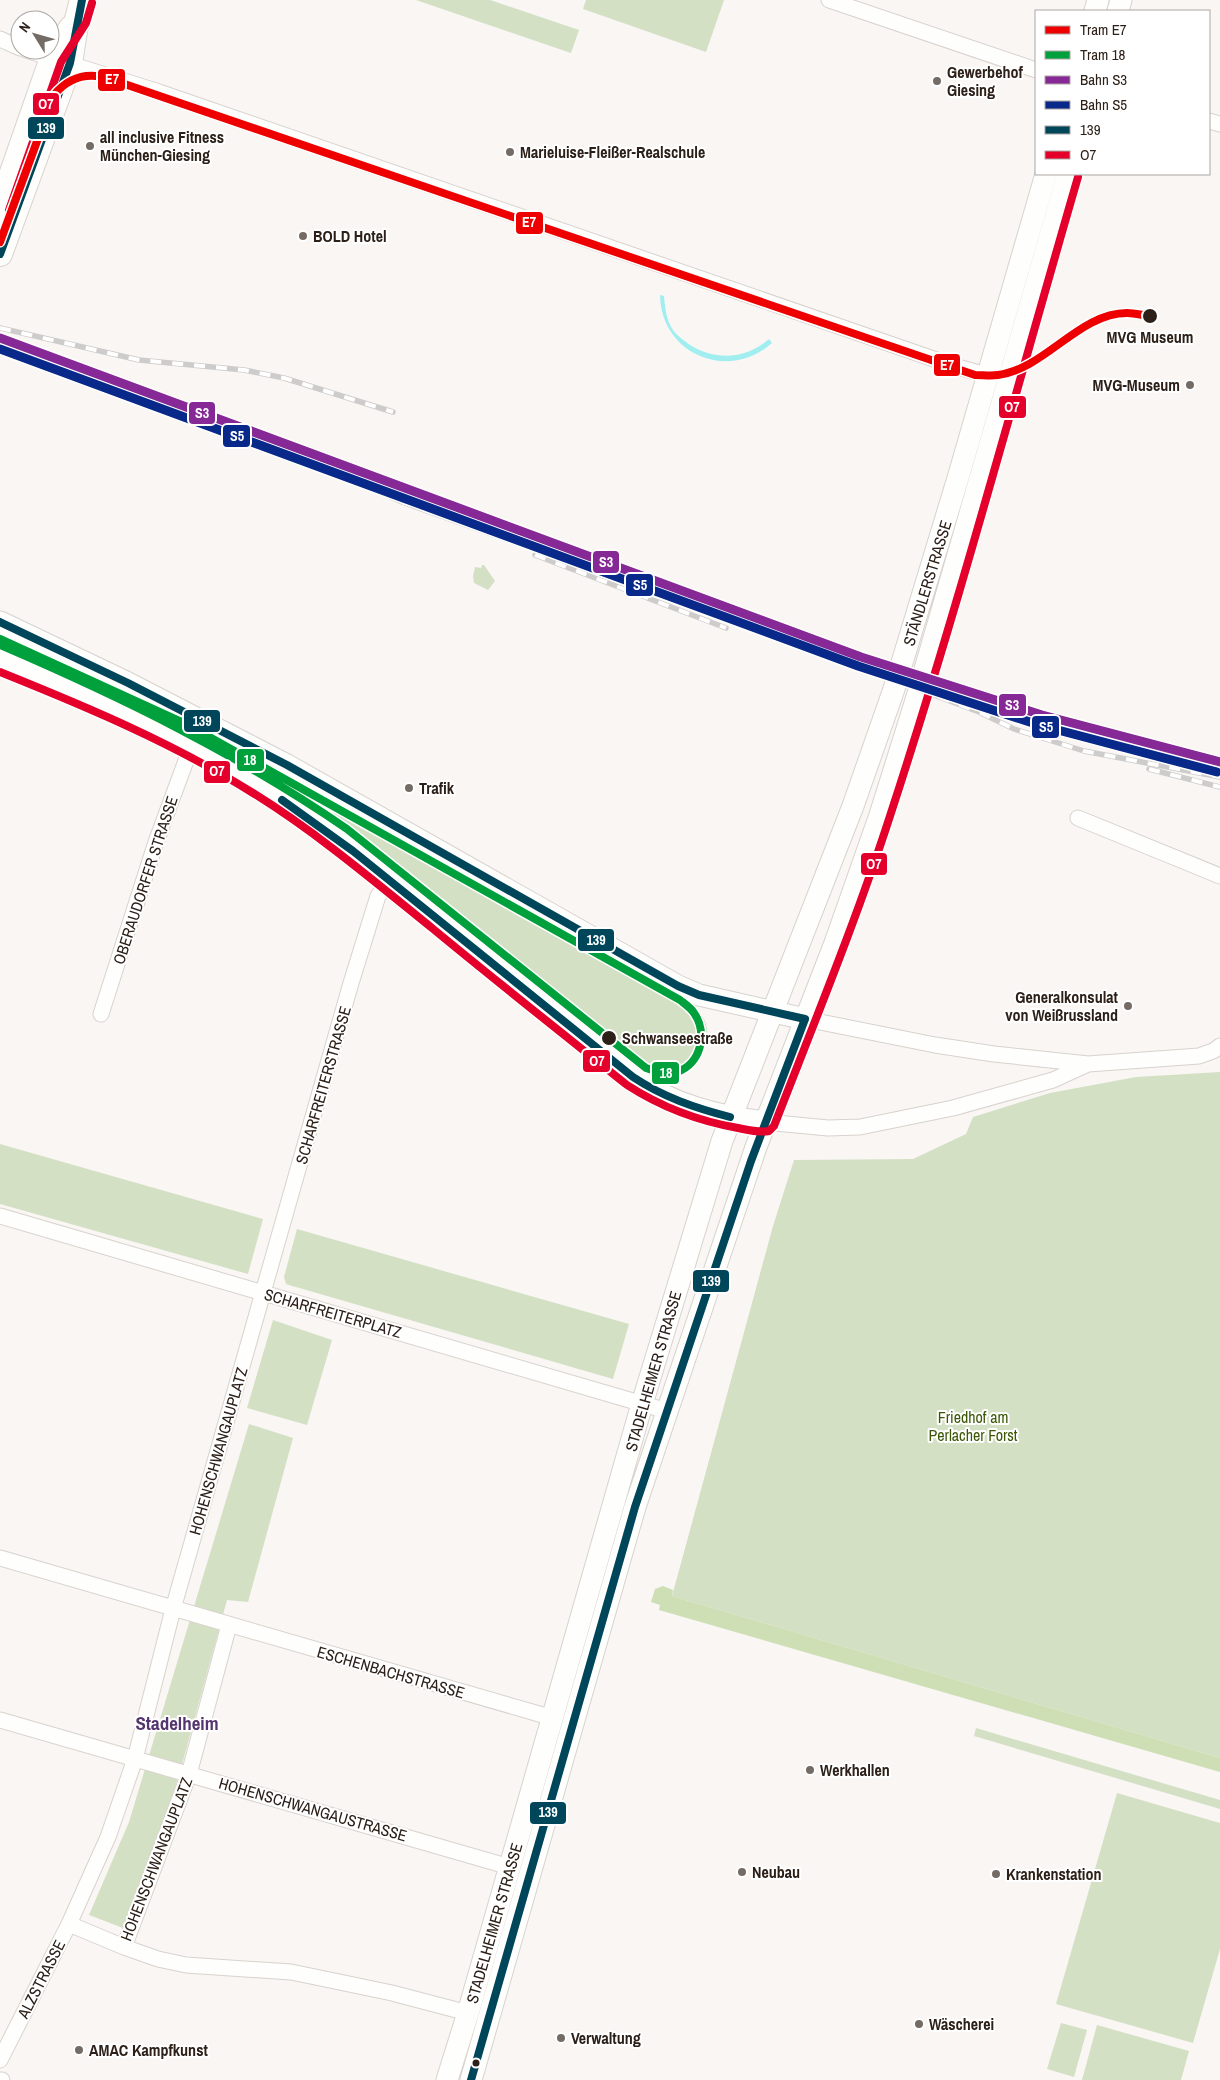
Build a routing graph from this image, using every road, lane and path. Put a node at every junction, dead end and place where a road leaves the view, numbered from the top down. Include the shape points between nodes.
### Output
1 (829, 0) edge
2 (80, 9) edge
3 (58, 60) edge
4 (61, 61) junction
5 (1035, 70) edge
6 (1046, 175) edge
7 (1068, 175) edge
8 (0, 207) edge
9 (0, 254) edge
10 (1011, 370) junction
11 (988, 374) junction
12 (0, 622) edge
13 (0, 661) edge
14 (191, 747) junction
15 (1078, 818) dead end
16 (1220, 876) edge
17 (390, 881) junction
18 (772, 1012) junction
19 (101, 1014) dead end
20 (805, 1019) junction
21 (1220, 1046) edge
22 (1088, 1064) junction
23 (730, 1117) junction
24 (765, 1122) junction
25 (0, 1216) edge
26 (264, 1293) junction
27 (642, 1404) junction
28 (667, 1411) junction
29 (0, 1558) edge
30 (607, 1565) junction
31 (173, 1609) junction
32 (229, 1625) junction
33 (553, 1718) junction
34 (0, 1720) edge
35 (135, 1760) junction
36 (189, 1774) junction
37 (510, 1867) junction
38 (69, 1924) junction
39 (124, 1947) junction
40 (468, 2013) junction
41 (0, 2060) edge
42 (447, 2080) edge
43 (471, 2080) edge

1 - 5 street
2 - 4 main road
3 - 4 street
4 - 8 main road
4 - 9 main road
4 - 11 street via 954,366
6 - 11 main road, STÄNDLERSTRASSE
7 - 10 main road, STÄNDLERSTRASSE
10 - 11 street
10 - 20 main road, STÄNDLERSTRASSE via 880,815
11 - 18 main road, STÄNDLERSTRASSE via 894,689 853,806
12 - 18 main road via 287,764 678,986 699,995
13 - 14 main road via 71,689
14 - 17 main road via 258,784
14 - 19 street, OBERAUDORFER STRASSE via 156,842
15 - 16 street
17 - 23 main road via 633,1077 664,1097
17 - 26 street, SCHARFREITERSTRASSE via 378,896 351,983
18 - 20 main road
18 - 23 main road, STADELHEIMER STRASSE
20 - 22 street via 935,1045
20 - 24 main road, STADELHEIMER STRASSE
21 - 22 street via 1199,1056
22 - 24 street via 1053,1080 954,1108 860,1128
23 - 24 main road
23 - 27 main road, STADELHEIMER STRASSE
24 - 28 main road, STADELHEIMER STRASSE
25 - 26 street, SCHARFREITERPLATZ
26 - 27 street, SCHARFREITERPLATZ
26 - 31 street, HOHENSCHWANGAUPLATZ
27 - 28 street, SCHARFREITERPLATZ
27 - 30 main road, STADELHEIMER STRASSE
28 - 30 main road, STADELHEIMER STRASSE
29 - 31 street
30 - 33 main road, STADELHEIMER STRASSE
30 - 43 main road, STADELHEIMER STRASSE
31 - 32 street
31 - 35 street, HOHENSCHWANGAUPLATZ
32 - 33 street, ESCHENBACHSTRASSE
32 - 36 street, HOHENSCHWANGAUPLATZ
33 - 37 main road, STADELHEIMER STRASSE
34 - 35 street, HOHENSCHWANGAUSTRASSE
35 - 36 street, HOHENSCHWANGAUSTRASSE
35 - 38 street, HOHENSCHWANGAUPLATZ via 108,1837
36 - 37 street, HOHENSCHWANGAUSTRASSE
36 - 39 street, HOHENSCHWANGAUPLATZ
37 - 40 main road, STADELHEIMER STRASSE
38 - 39 street, HOHENSCHWANGAUPLATZ
38 - 41 street, ALZSTRASSE
39 - 40 street via 186,1965 291,1972 399,1994
40 - 42 main road, STADELHEIMER STRASSE

